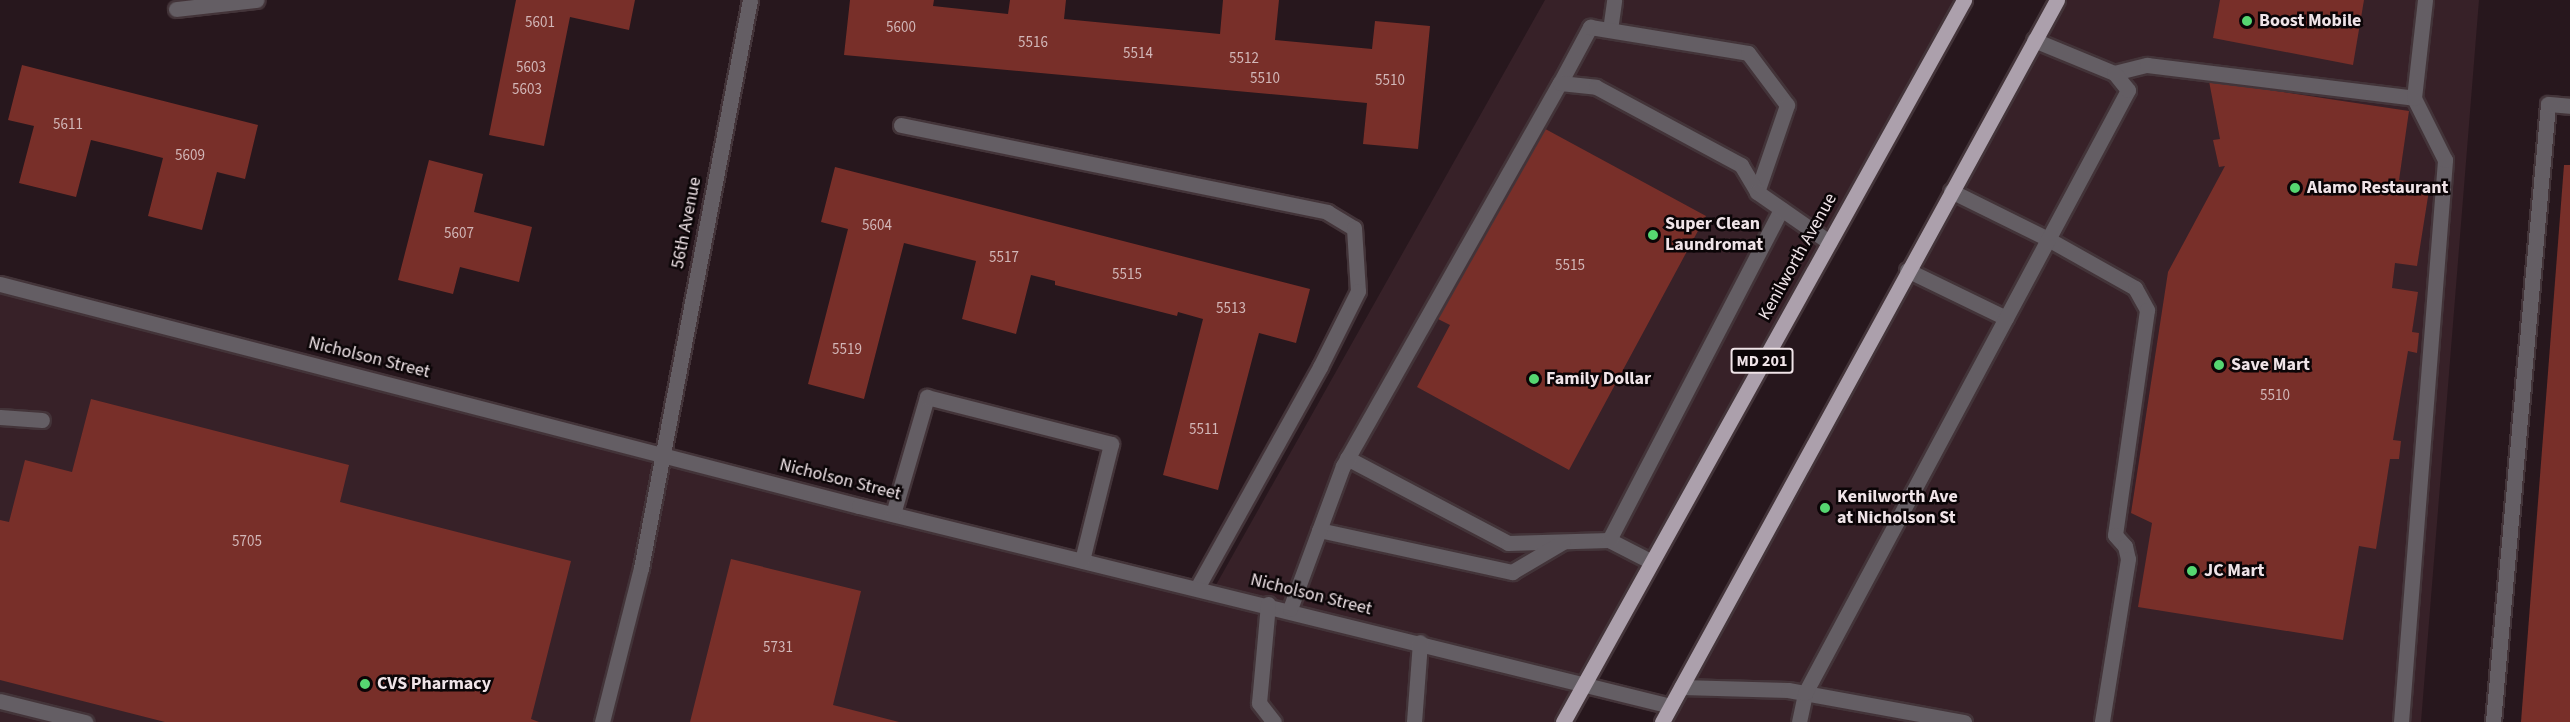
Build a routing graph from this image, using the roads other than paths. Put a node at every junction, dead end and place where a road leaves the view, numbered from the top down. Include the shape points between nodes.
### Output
1 (256, 0) edge
2 (750, 0) edge
3 (1614, 0) edge
4 (1964, 0) edge
5 (2057, 0) edge
6 (2425, 0) edge
7 (176, 9) dead end
8 (1610, 30) junction
9 (2034, 40) junction
10 (2114, 73) junction
11 (1560, 83) junction
12 (2414, 98) junction
13 (2570, 106) edge
14 (901, 125) dead end
15 (1951, 191) junction
16 (1757, 192) junction
17 (1781, 209) junction
18 (2048, 239) junction
19 (1829, 242) junction
20 (1907, 270) junction
21 (0, 284) edge
22 (2006, 318) junction
23 (0, 417) edge
24 (42, 420) dead end
25 (663, 454) junction
26 (1347, 458) junction
27 (893, 514) junction
28 (1319, 530) junction
29 (1609, 540) junction
30 (1565, 541) junction
31 (1082, 560) junction
32 (1650, 561) junction
33 (1197, 588) junction
34 (1268, 604) junction
35 (1290, 609) junction
36 (1420, 642) junction
37 (1582, 683) junction
38 (1681, 687) junction
39 (1805, 693) junction
40 (0, 700) edge
41 (1671, 706) junction
42 (85, 722) edge
43 (602, 722) edge
44 (1274, 722) edge
45 (1414, 722) edge
46 (1563, 722) edge
47 (1662, 722) edge
48 (1799, 722) edge
49 (1964, 722) edge
50 (2102, 722) edge
51 (2401, 722) edge
52 (2493, 722) edge

1 - 7 street
2 - 25 street, 56th Avenue
3 - 8 street
4 - 19 main road, Kenilworth Avenue / MD 201
5 - 9 main road
6 - 12 street
8 - 11 street via 1590,27
8 - 16 street via 1748,53 1787,105
9 - 10 street
9 - 15 main road
10 - 12 street via 2147,65
10 - 18 street via 2128,90
11 - 16 street via 1596,87 1741,165
11 - 26 street
12 - 51 street via 2445,160
13 - 52 street via 2548,105
14 - 33 street via 1327,212 1354,228 1358,291
15 - 18 street
15 - 20 main road
16 - 17 street
17 - 19 street
17 - 29 street
18 - 22 street
18 - 50 street via 2135,288 2147,310 2115,535 2125,546 2128,559
19 - 32 main road, Kenilworth Avenue / MD 201
20 - 22 street
20 - 38 main road
21 - 25 street, Nicholson Street
22 - 39 street
23 - 24 street
25 - 27 street, Nicholson Street
25 - 43 street, 56th Avenue via 641,568
26 - 28 street
26 - 30 street via 1508,543
27 - 31 street, Nicholson Street
27 - 31 street via 927,397 1111,444
28 - 30 street via 1512,572
28 - 35 street
29 - 30 street
29 - 32 street
31 - 33 street, Nicholson Street
32 - 37 main road, Kenilworth Avenue / MD 201
33 - 34 street, Nicholson Street
34 - 35 street, Nicholson Street
34 - 44 street via 1259,703
35 - 36 street, Nicholson Street
36 - 37 street, Nicholson Street
36 - 45 street
37 - 41 street, Nicholson Street
37 - 46 main road, Kenilworth Avenue / MD 201
38 - 39 street
38 - 41 main road
39 - 48 street
39 - 49 street
40 - 42 street
41 - 47 main road

